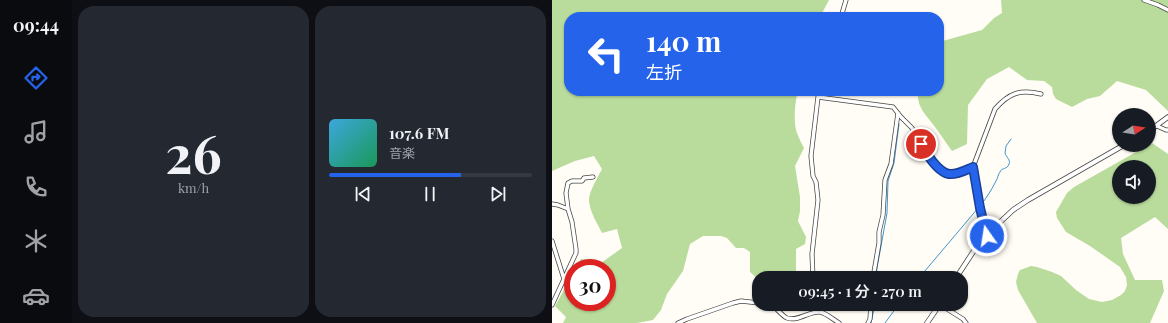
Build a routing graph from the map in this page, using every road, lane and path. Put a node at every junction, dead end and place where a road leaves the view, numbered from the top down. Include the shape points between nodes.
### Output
1 (846, 0) edge
2 (1144, 0) edge
3 (1168, 10) edge
4 (842, 12) edge
5 (1041, 94) dead end
6 (818, 97) joint
7 (898, 113) junction
8 (1168, 117) edge
9 (1157, 126) joint
10 (1168, 130) edge
11 (1112, 152) edge
12 (973, 167) junction
13 (593, 177) dead end
14 (552, 204) edge
15 (568, 209) junction
16 (987, 236) junction
17 (552, 241) edge
18 (574, 259) edge
19 (813, 271) edge
20 (874, 271) edge
21 (961, 271) edge
22 (564, 279) joint
23 (752, 302) edge
24 (552, 305) edge
25 (780, 311) edge
26 (870, 311) edge
27 (935, 311) edge
28 (950, 311) edge
29 (822, 312) joint
30 (678, 323) edge
31 (839, 323) edge
32 (868, 323) edge
33 (927, 323) edge
34 (966, 323) edge

1 - 4 street
2 - 3 street
5 - 12 street via 1025,91 1018,93 995,109
6 - 7 street via 893,107
6 - 19 street via 811,156 818,200
7 - 12 street via 912,128 928,158 948,174
7 - 20 street via 891,164 885,180 883,215
8 - 9 street
9 - 10 street
11 - 16 street via 1013,210
12 - 16 street
13 - 15 street via 568,183
14 - 15 street
15 - 18 street via 576,249
16 - 21 street
17 - 22 street
22 - 24 street
23 - 30 street via 733,303
25 - 29 street via 789,318
26 - 32 street
27 - 33 street
28 - 34 street
29 - 31 street

